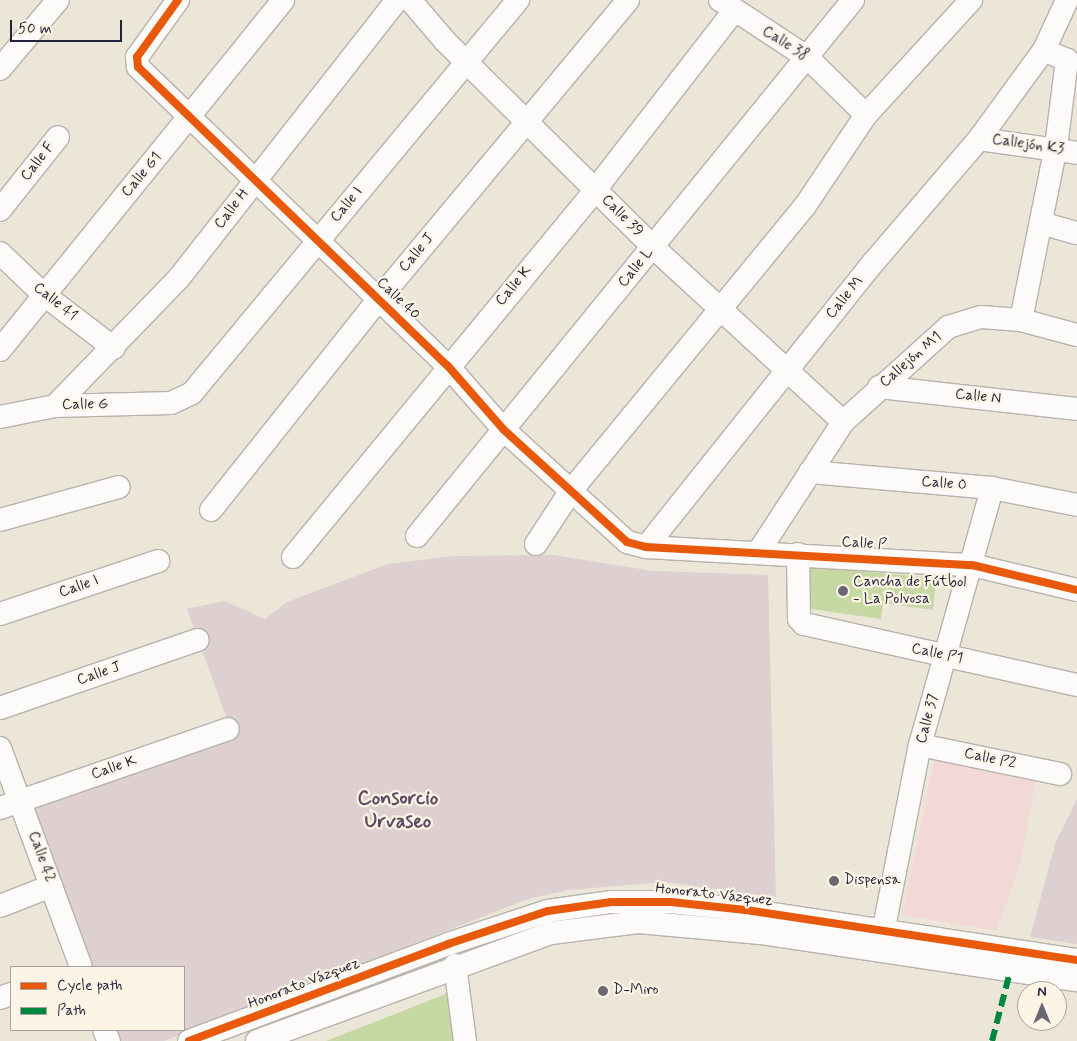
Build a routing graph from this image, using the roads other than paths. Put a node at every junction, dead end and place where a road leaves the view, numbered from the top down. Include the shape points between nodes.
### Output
1 (57, 0) edge
2 (178, 0) edge
3 (283, 0) edge
4 (397, 0) edge
5 (410, 0) edge
6 (518, 0) edge
7 (628, 0) edge
8 (853, 0) edge
9 (971, 0) edge
10 (1067, 0) edge
11 (727, 6) edge
12 (1044, 50) junction
13 (808, 58) junction
14 (1072, 61) edge
15 (466, 62) junction
16 (0, 69) edge
17 (866, 115) junction
18 (190, 118) junction
19 (527, 123) junction
20 (58, 137) dead end
21 (979, 139) junction
22 (1067, 150) edge
23 (254, 180) junction
24 (595, 190) junction
25 (0, 210) edge
26 (1041, 223) junction
27 (1077, 233) edge
28 (318, 240) junction
29 (653, 247) junction
30 (0, 253) edge
31 (43, 294) junction
32 (379, 299) junction
33 (721, 308) junction
34 (1021, 320) junction
35 (1077, 335) edge
36 (114, 348) junction
37 (0, 350) edge
38 (447, 365) junction
39 (785, 372) junction
40 (879, 387) junction
41 (170, 403) joint
42 (55, 406) junction
43 (1077, 409) edge
44 (0, 417) edge
45 (843, 422) junction
46 (504, 430) junction
47 (810, 472) junction
48 (119, 487) dead end
49 (992, 488) junction
50 (570, 492) junction
51 (1077, 505) edge
52 (211, 510) dead end
53 (0, 520) edge
54 (418, 536) dead end
55 (536, 544) dead end
56 (646, 547) junction
57 (759, 551) junction
58 (798, 554) junction
59 (293, 557) dead end
60 (158, 561) dead end
61 (972, 565) junction
62 (1077, 590) edge
63 (0, 614) edge
64 (198, 640) dead end
65 (946, 655) junction
66 (1077, 685) edge
67 (0, 708) edge
68 (228, 729) dead end
69 (920, 745) junction
70 (0, 748) edge
71 (1060, 774) dead end
72 (10, 804) edge
73 (51, 886) junction
74 (0, 906) edge
75 (881, 943) junction
76 (1077, 960) edge
77 (455, 965) junction
78 (79, 966) edge
79 (1077, 980) edge
80 (275, 1011) junction
81 (282, 1037) edge
82 (188, 1041) edge
83 (256, 1041) edge
84 (466, 1041) edge

1 - 16 street
2 - 18 street, Calle 40 via 136,62
3 - 18 street, Calle G1
4 - 23 street, Calle H
5 - 15 street, Calle 39
6 - 15 street, Calle I
7 - 19 street, Calle J
8 - 13 street, Calle L
9 - 17 street
10 - 12 street, Calle M
11 - 13 street, Calle 38
11 - 24 street, Calle K
12 - 14 street
12 - 21 street, Calle M
13 - 17 street, Calle 38
13 - 29 street, Calle L
14 - 22 street
15 - 19 street, Calle 39
15 - 28 street, Calle I
17 - 33 street via 805,206
18 - 23 street, Calle 40
18 - 31 street, Calle G1
19 - 24 street, Calle 39
19 - 32 street, Calle J
20 - 25 street, Calle F
21 - 22 street, Callejón K3
21 - 39 street, Calle M
22 - 26 street
23 - 28 street, Calle 40
23 - 36 street, Calle H via 179,278
24 - 29 street, Calle 39
24 - 38 street, Calle K
26 - 27 street
26 - 34 street
28 - 32 street, Calle 40
28 - 41 street, Calle I via 192,393
29 - 33 street, Calle 39
29 - 46 street, Calle L
30 - 31 street, Calle 41
31 - 36 street, Calle 41
31 - 37 street, Calle G1
32 - 38 street, Calle 40
32 - 52 street, Calle J
33 - 39 street, Calle 39
33 - 50 street
34 - 35 street, Callejón M1
34 - 40 street, Callejón M1 via 982,316 948,327
36 - 42 street, Calle H
38 - 46 street, Calle 40
38 - 59 street, Calle K
39 - 45 street, Calle 39
39 - 56 street, Calle M
40 - 43 street, Calle N
40 - 45 street, Callejón M1
41 - 42 street, Calle G
42 - 44 street, Calle G
45 - 47 street, Callejón M1
46 - 50 street, Calle 40
46 - 54 street, Calle L
47 - 49 street, Calle O
47 - 57 street, Callejón M1
48 - 53 street
49 - 51 street, Calle O
49 - 61 street, Calle 37
50 - 55 street
50 - 56 street, Calle 40 via 628,542
56 - 57 street, Calle P
57 - 58 street, Calle P
58 - 61 street, Calle P
58 - 65 street, Calle P1 via 799,619
60 - 63 street, Calle I
61 - 62 street, Calle P
61 - 65 street, Calle 37
64 - 67 street, Calle J
65 - 66 street, Calle P1
65 - 69 street, Calle 37
68 - 72 street, Calle K
69 - 71 street, Calle P2
69 - 75 street, Calle 37
70 - 72 street, Calle 42
72 - 73 street, Calle 42
73 - 74 street
73 - 78 street, Calle 42
75 - 76 street, Honorato Vázquez
75 - 77 street, Honorato Vázquez via 638,922 551,933
75 - 79 street, Honorato Vázquez
75 - 80 street, Honorato Vázquez via 736,909 611,902 530,917
77 - 81 street, Honorato Vázquez
77 - 84 street
80 - 81 street
80 - 82 street, Honorato Vázquez
81 - 83 street, Honorato Vázquez

